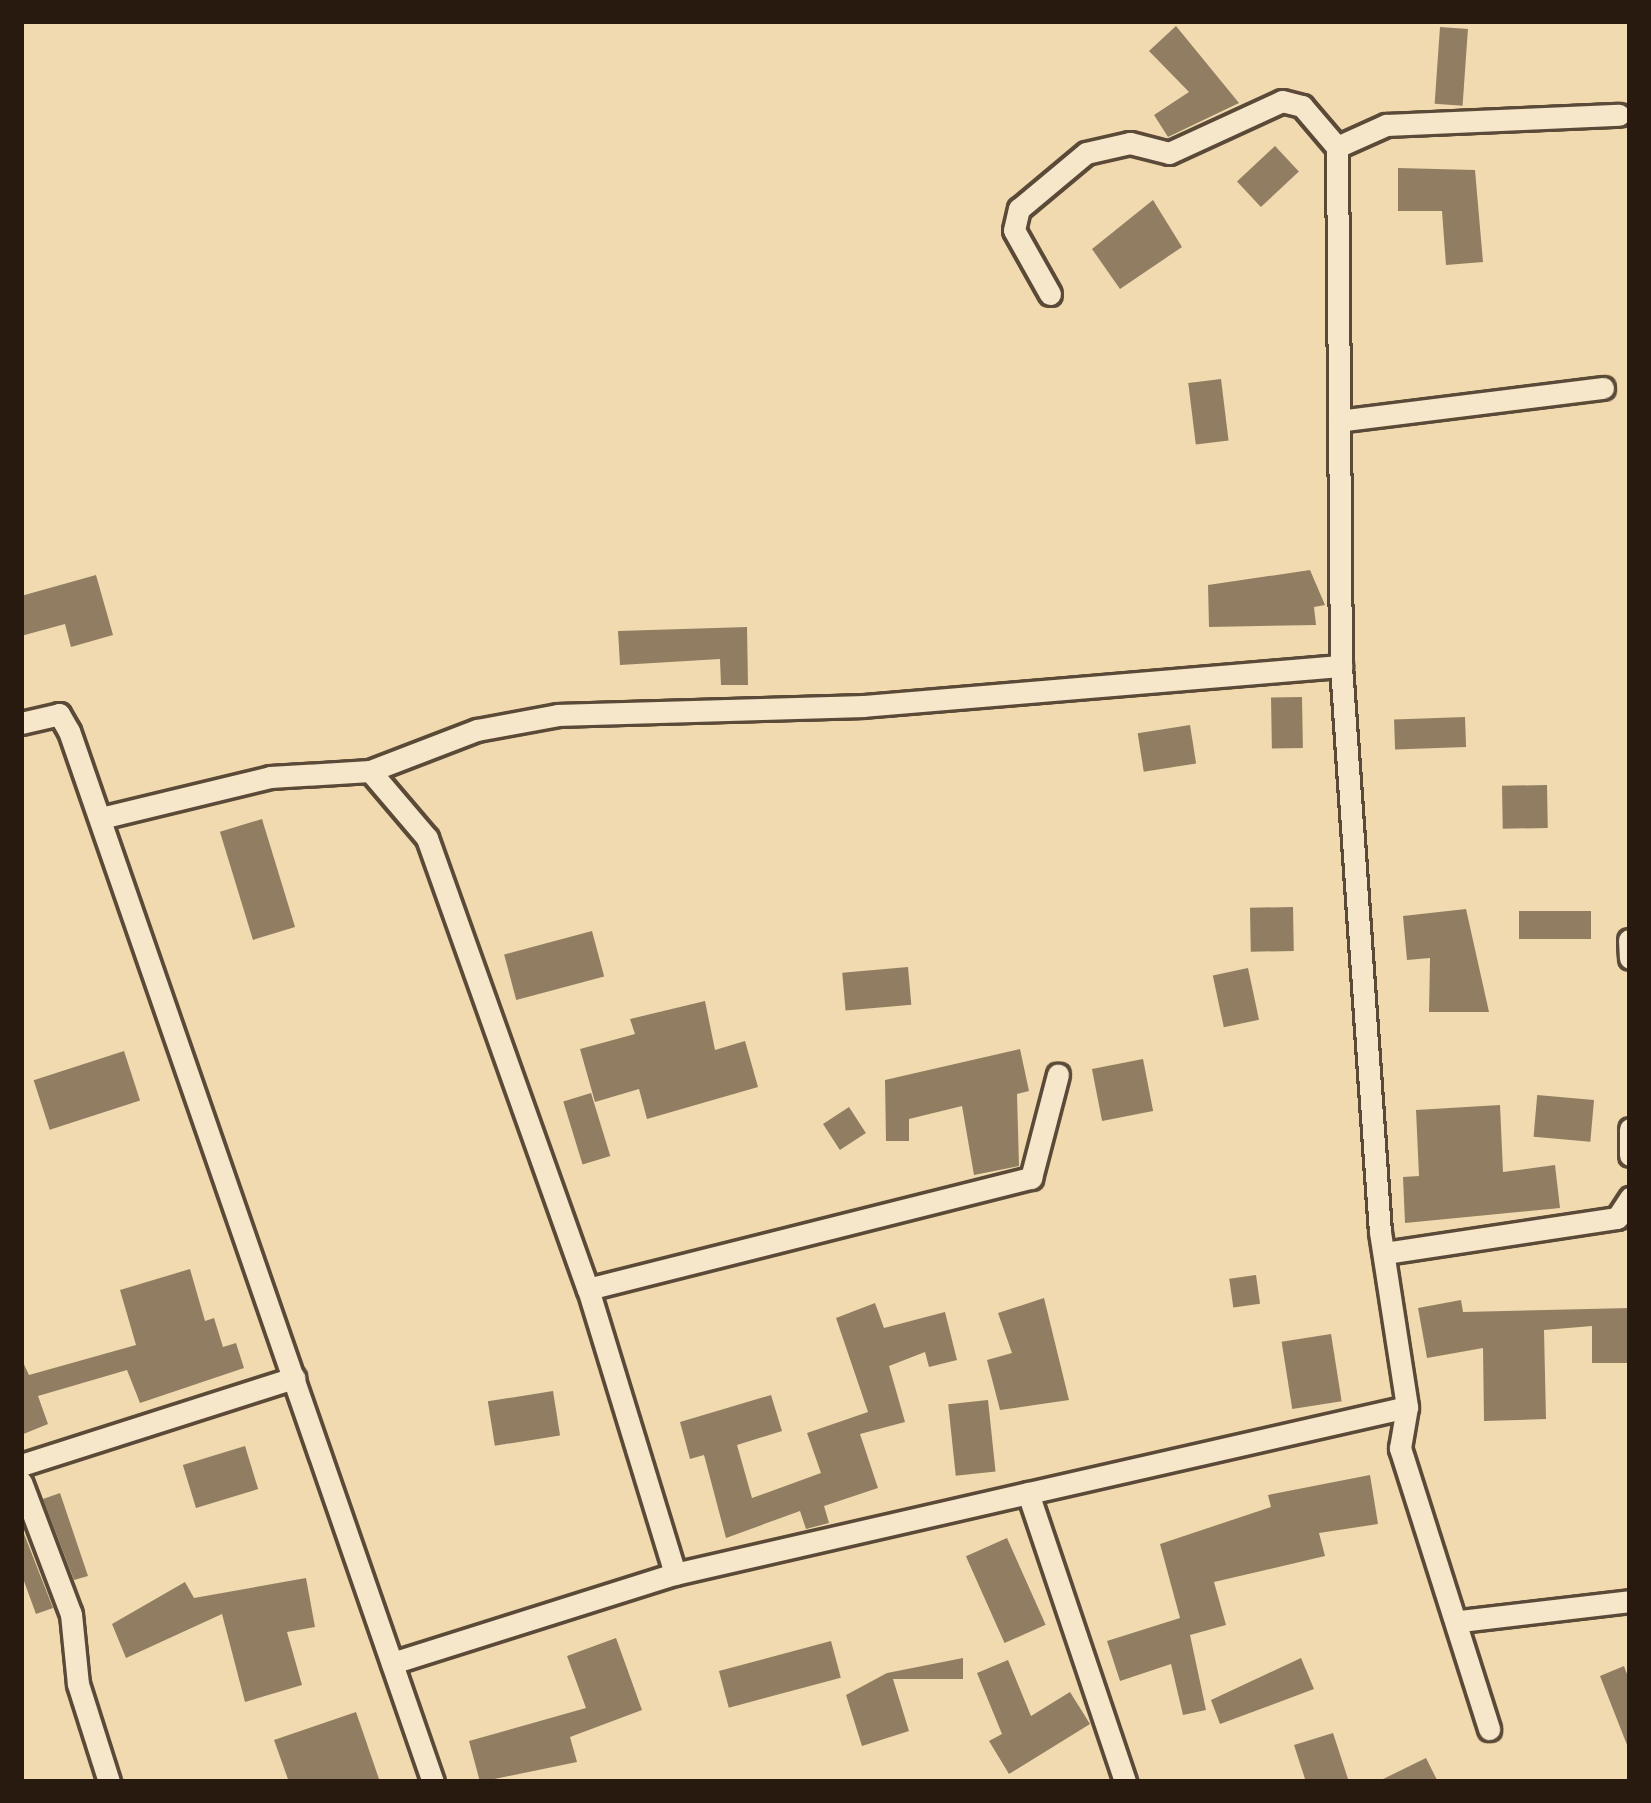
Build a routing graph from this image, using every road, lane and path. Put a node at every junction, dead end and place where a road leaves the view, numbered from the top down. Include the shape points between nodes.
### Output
1 (1619, 115) dead end
2 (1337, 147) junction
3 (1050, 293) dead end
4 (1604, 388) dead end
5 (1345, 420) junction
6 (1341, 666) junction
7 (21, 723) edge
8 (370, 770) junction
9 (101, 818) junction
10 (1629, 940) edge
11 (1630, 958) edge
12 (1058, 1074) dead end
13 (1630, 1130) edge
14 (1630, 1155) edge
15 (1630, 1198) edge
16 (1385, 1253) junction
17 (588, 1288) junction
18 (295, 1378) junction
19 (1407, 1407) junction
20 (21, 1465) edge
21 (21, 1482) edge
22 (1028, 1493) junction
23 (675, 1574) junction
24 (1630, 1601) edge
25 (1460, 1621) junction
26 (392, 1663) junction
27 (1490, 1729) dead end
28 (109, 1782) edge
29 (433, 1782) edge
30 (1125, 1782) edge

1 - 2 street via 1386,125
2 - 3 street via 1302,106 1282,101 1169,153 1130,143 1087,153 1019,209 1013,230
2 - 5 street
4 - 5 street
5 - 6 street
6 - 8 street via 863,706 558,716 477,730
6 - 16 street
7 - 9 street via 59,714
8 - 9 street via 270,776
8 - 17 street via 428,838
9 - 18 street
10 - 11 street
12 - 17 street via 1031,1178
13 - 14 street
15 - 16 street via 1617,1218
16 - 19 street
17 - 23 street
18 - 20 street
18 - 26 street
19 - 22 street
19 - 25 street via 1400,1448
21 - 28 street via 70,1614 78,1684
22 - 23 street
22 - 30 street
23 - 26 street
24 - 25 street
25 - 27 street
26 - 29 street

